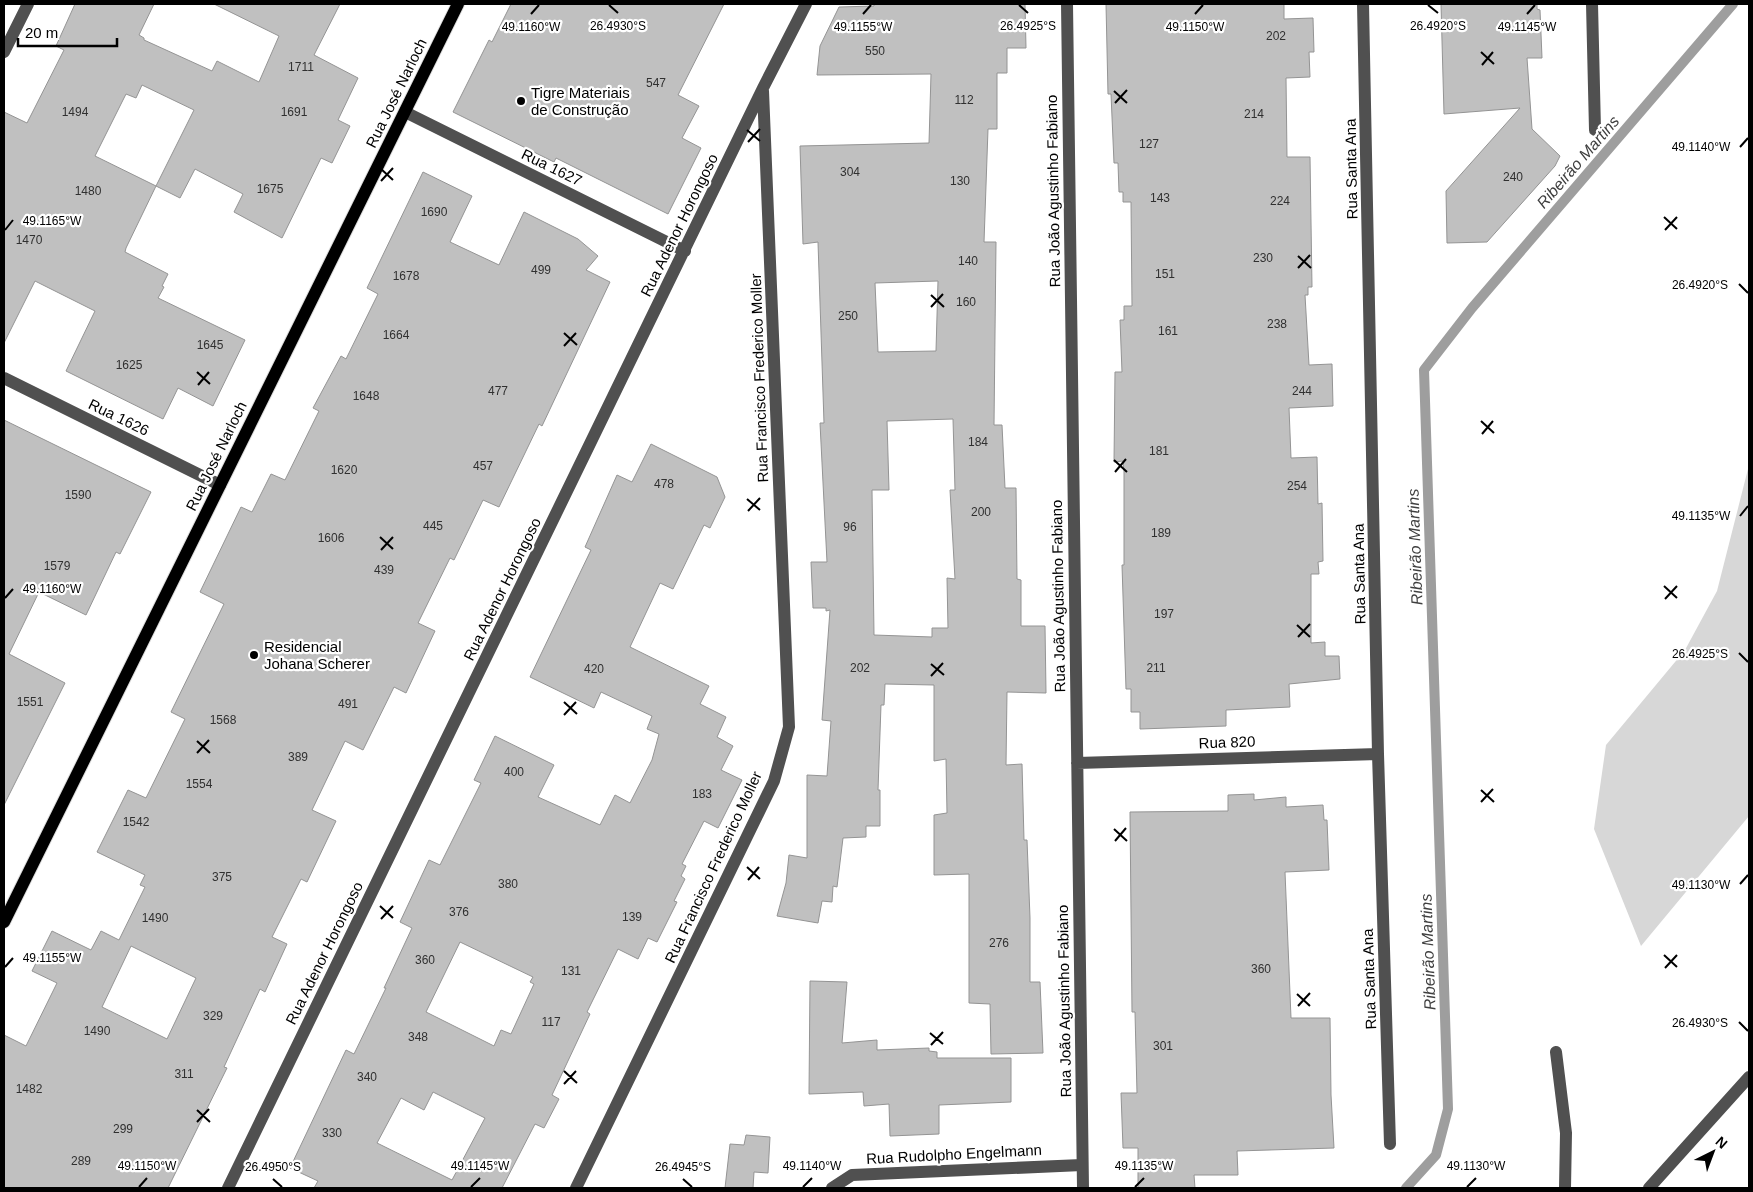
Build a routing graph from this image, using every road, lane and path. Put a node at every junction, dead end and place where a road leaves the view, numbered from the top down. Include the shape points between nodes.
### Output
1 (28, 4) edge
2 (458, 4) edge
3 (806, 4) edge
4 (1067, 4) edge
5 (1363, 4) edge
6 (1592, 4) edge
7 (4, 52) edge
8 (763, 88) junction
9 (405, 112) junction
10 (1595, 130) dead end
11 (685, 251) junction
12 (4, 378) edge
13 (220, 485) junction
14 (1378, 754) junction
15 (1077, 763) junction
16 (4, 922) edge
17 (1556, 1052) dead end
18 (1749, 1077) edge
19 (1390, 1144) dead end
20 (1082, 1165) junction
21 (228, 1188) edge
22 (576, 1188) edge
23 (832, 1188) edge
24 (1083, 1188) edge
25 (1565, 1188) edge
26 (1649, 1188) edge

1 - 7 street
2 - 9 main road, Rua José Narloch
3 - 8 street, Rua Adenor Horongoso
4 - 15 street, Rua João Agustinho Fabiano
5 - 14 street, Rua Santa Ana
6 - 10 street
8 - 11 street, Rua Adenor Horongoso
8 - 22 street, Rua Francisco Frederico Moller via 789,726 774,781
9 - 11 street, Rua 1627
9 - 13 main road, Rua José Narloch
11 - 21 street, Rua Adenor Horongoso
12 - 13 street, Rua 1626
13 - 16 main road, Rua José Narloch
14 - 15 street, Rua 820
14 - 19 street, Rua Santa Ana
15 - 20 street, Rua João Agustinho Fabiano
17 - 25 street via 1566,1133
18 - 26 street
20 - 23 street, Rua Rudolpho Engelmann via 852,1175
20 - 24 street, Rua João Agustinho Fabiano

